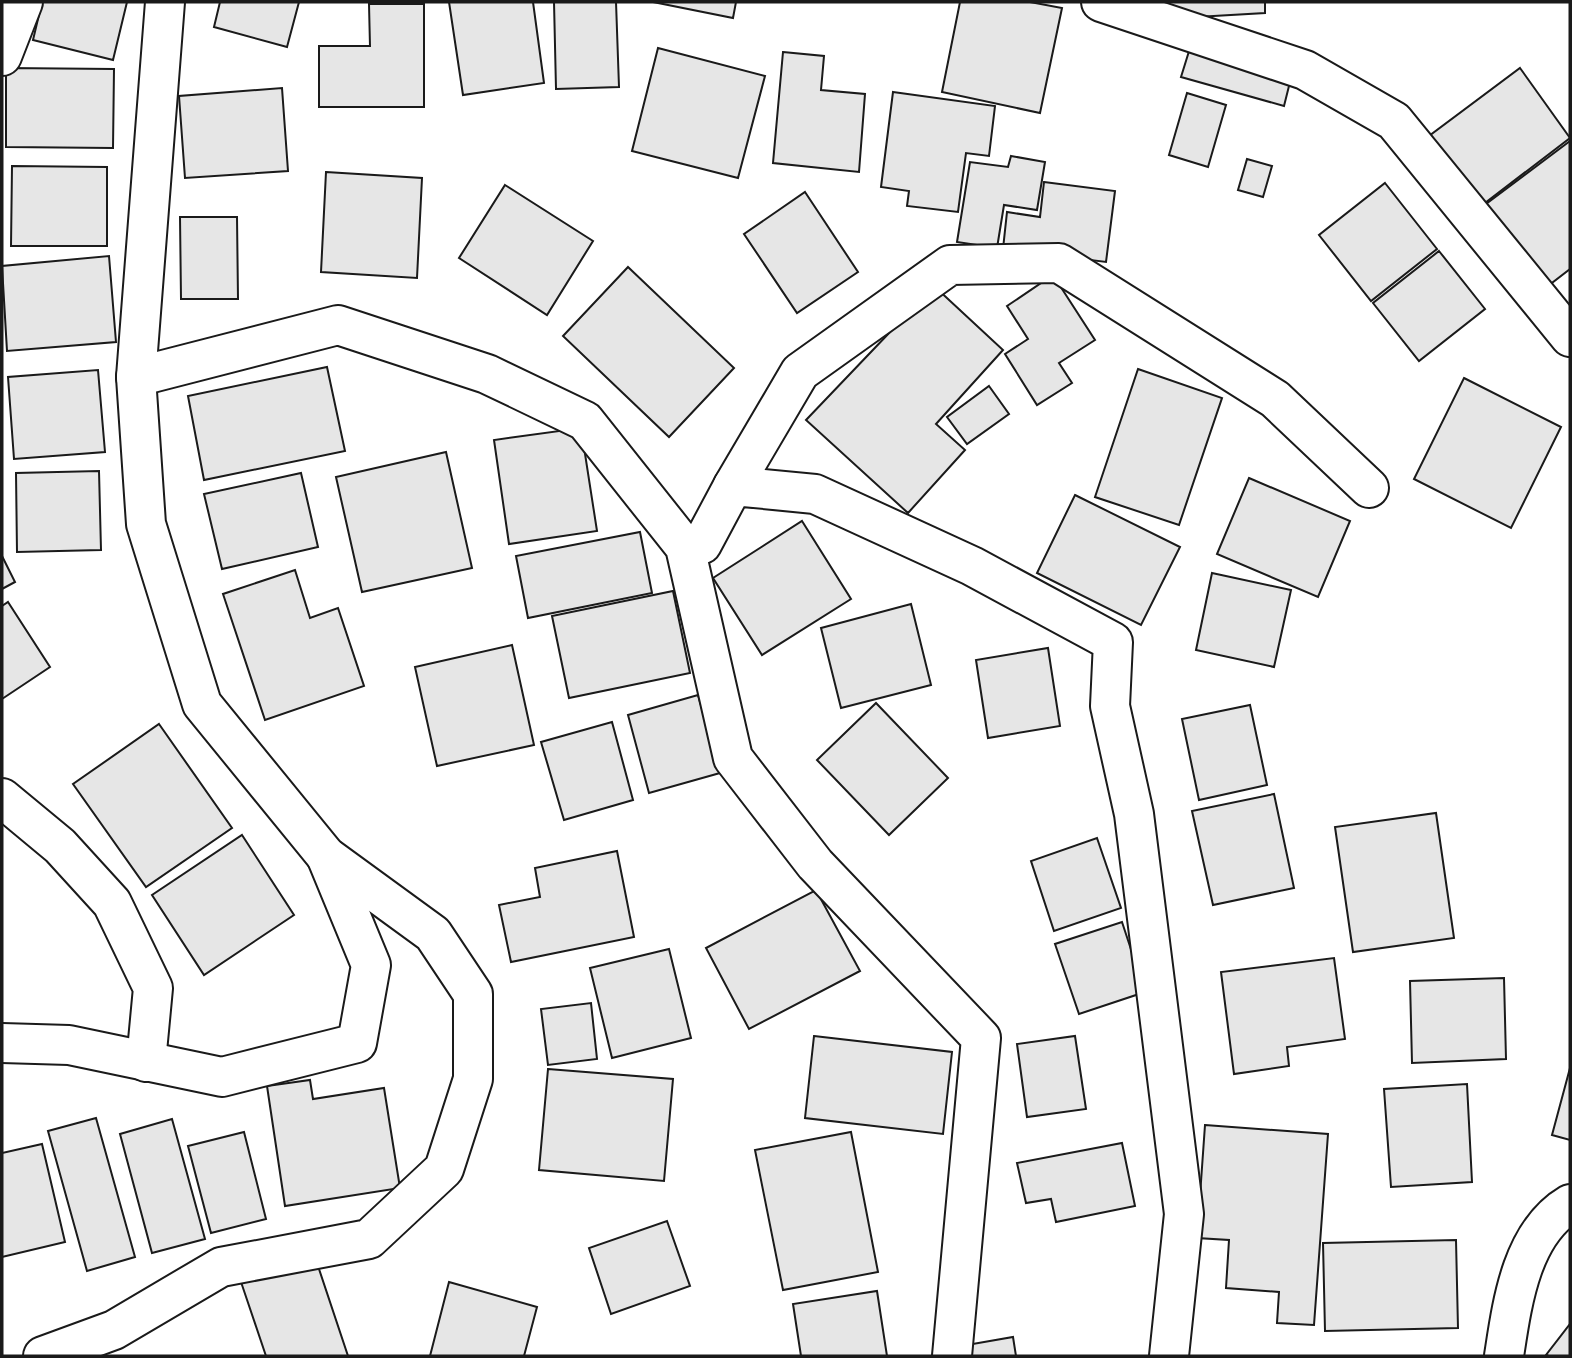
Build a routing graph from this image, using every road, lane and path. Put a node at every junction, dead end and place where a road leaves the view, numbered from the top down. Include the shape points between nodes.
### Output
1 (23, 2) edge
2 (165, 2) edge
3 (1101, 2) edge
4 (2, 56) edge
5 (1570, 337) edge
6 (136, 377) junction
7 (733, 486) junction
8 (1369, 488) dead end
9 (685, 547) junction
10 (2, 798) edge
11 (326, 856) junction
12 (2, 1043) edge
13 (146, 1062) junction
14 (1570, 1204) edge
15 (43, 1356) edge
16 (952, 1356) edge
17 (1169, 1356) edge
18 (1504, 1356) edge

1 - 4 street
2 - 6 street
3 - 5 street via 1305,70 1394,121
6 - 9 street via 338,325 487,374 585,421
6 - 11 street via 146,524 202,704
7 - 8 street via 800,372 950,265 1059,262 1275,399
7 - 9 street via 702,544
7 - 17 street via 815,494 972,566 1113,642 1110,706 1134,814 1184,1214
9 - 16 street via 733,758 815,864 981,1038
10 - 13 street via 60,846 112,903 153,988
11 - 13 street via 371,965 357,1042 222,1077
11 - 15 street via 433,934 473,994 473,1079 444,1169 369,1239 221,1267 114,1330
12 - 13 street via 69,1045
14 - 18 street via 1553,1214 1532,1249 1515,1291

